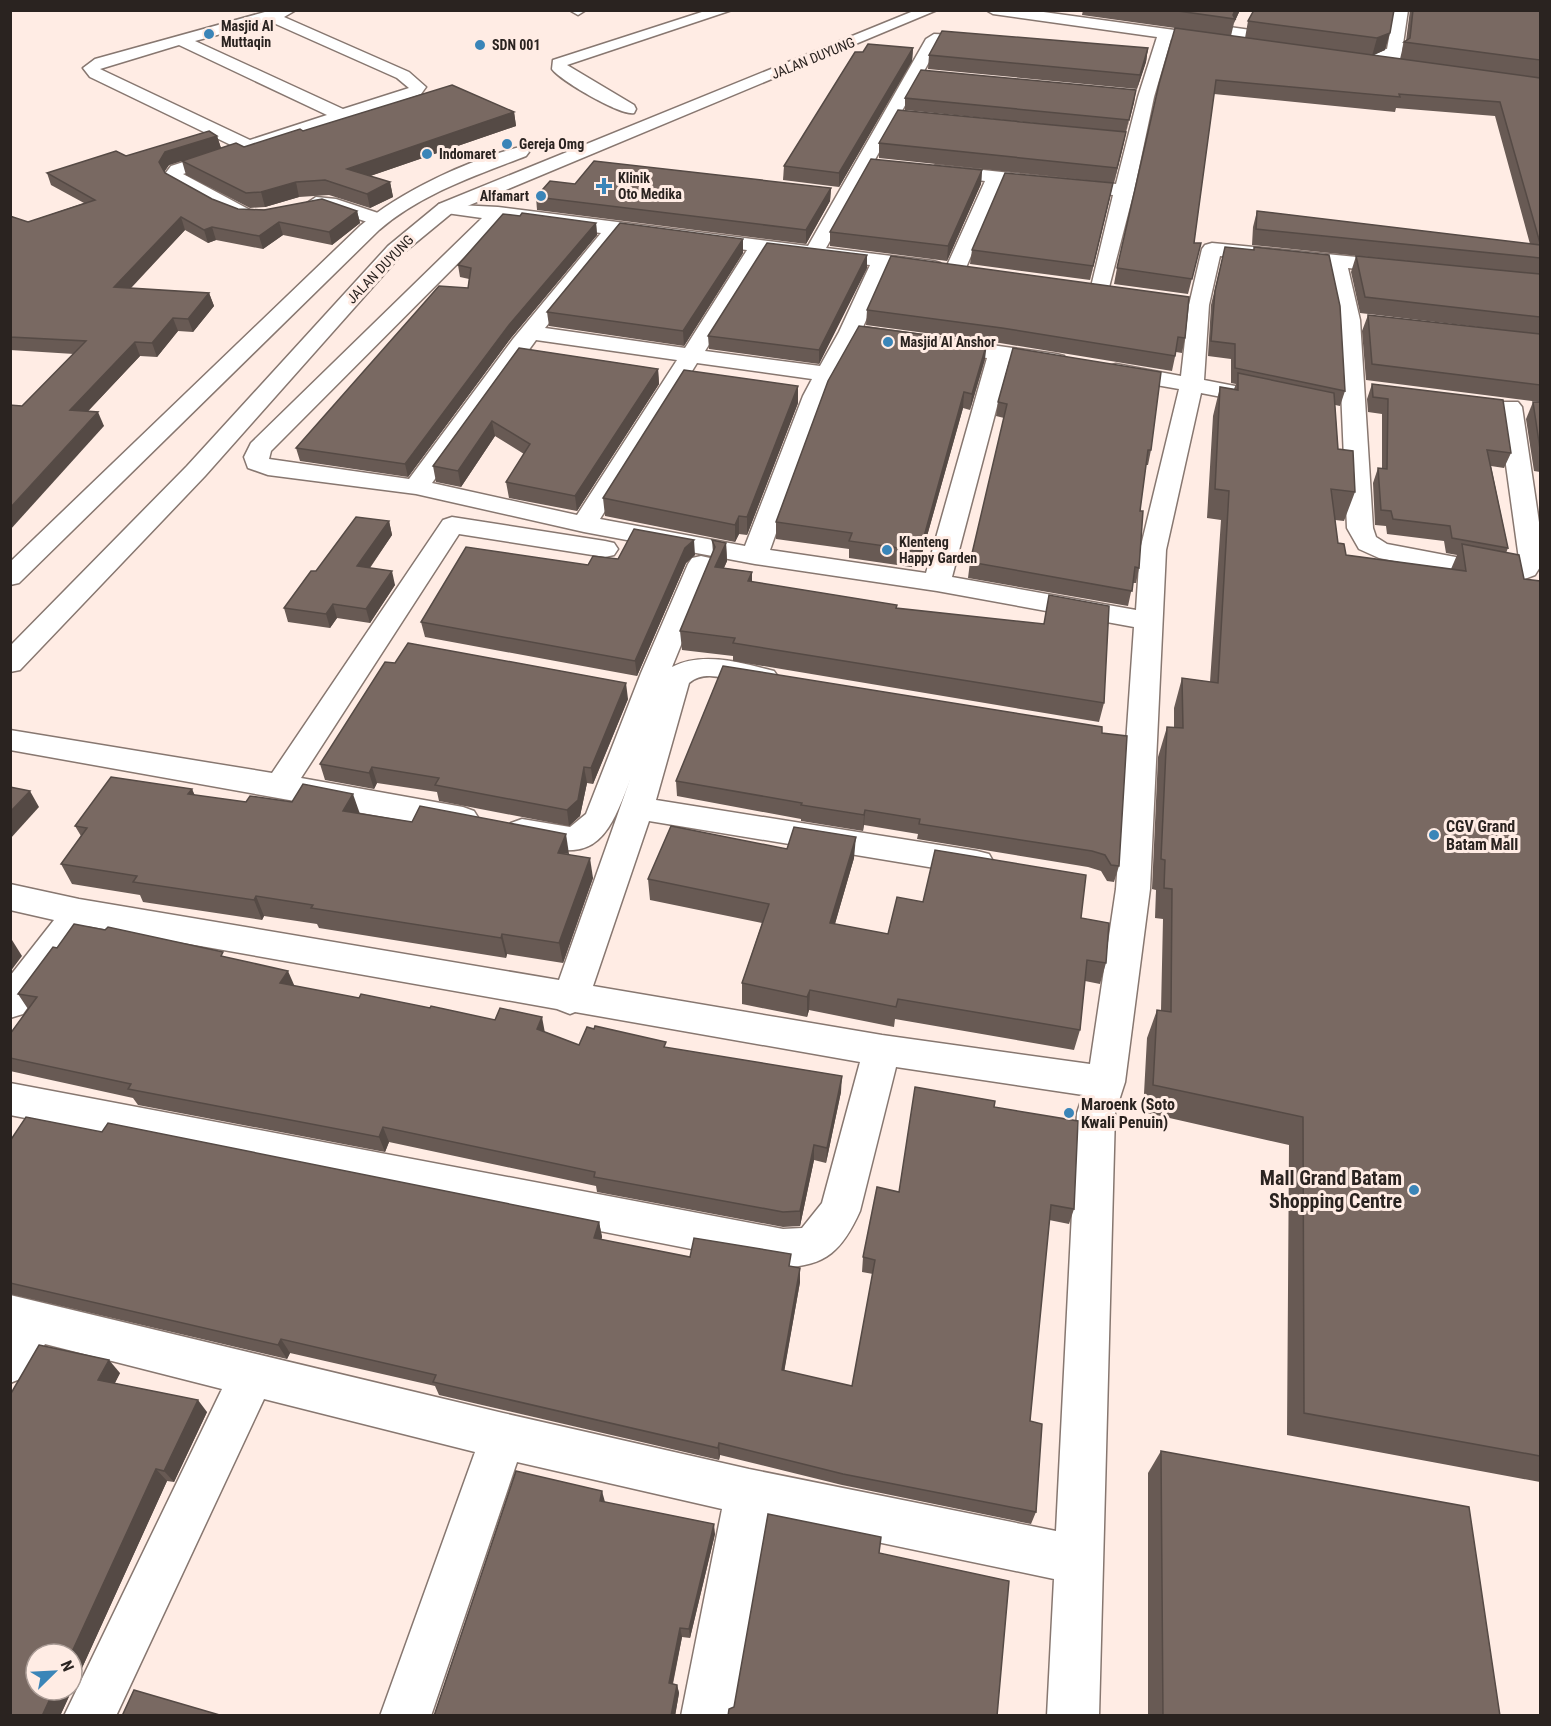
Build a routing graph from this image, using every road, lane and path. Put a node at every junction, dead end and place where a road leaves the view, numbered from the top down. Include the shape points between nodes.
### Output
1 (289, 10) edge
2 (725, 10) edge
3 (930, 10) edge
4 (1070, 10) edge
5 (1401, 10) edge
6 (1004, 11) edge
7 (270, 16) junction
8 (1247, 18) edge
9 (1165, 35) junction
10 (1233, 36) junction
11 (180, 40) junction
12 (1004, 43) edge
13 (1394, 55) junction
14 (1375, 62) junction
15 (914, 75) junction
16 (937, 77) edge
17 (649, 100) dead end
18 (628, 109) junction
19 (341, 115) junction
20 (890, 116) junction
21 (607, 117) dead end
22 (913, 118) edge
23 (1113, 139) edge
24 (1137, 141) junction
25 (543, 143) dead end
26 (246, 145) junction
27 (861, 164) junction
28 (883, 166) edge
29 (917, 169) edge
30 (996, 176) junction
31 (1125, 190) junction
32 (821, 192) edge
33 (843, 195) junction
34 (300, 205) edge
35 (446, 208) junction
36 (278, 211) edge
37 (498, 213) junction
38 (380, 220) junction
39 (615, 228) junction
40 (760, 246) junction
41 (814, 252) junction
42 (1336, 260) junction
43 (882, 261) junction
44 (1415, 269) edge
45 (955, 270) junction
46 (978, 273) edge
47 (1078, 288) edge
48 (1100, 291) junction
49 (1122, 294) edge
50 (850, 332) junction
51 (531, 333) junction
52 (1000, 352) junction
53 (515, 354) junction
54 (690, 356) junction
55 (538, 357) edge
56 (654, 374) edge
57 (826, 374) junction
58 (676, 378) junction
59 (700, 381) edge
60 (1192, 383) junction
61 (791, 393) edge
62 (814, 396) junction
63 (1285, 403) edge
64 (1510, 407) dead end
65 (416, 487) junction
66 (584, 524) junction
67 (701, 564) junction
68 (760, 565) junction
69 (10, 577) edge
70 (937, 584) junction
71 (1148, 621) junction
72 (375, 640) junction
73 (409, 646) edge
74 (10, 663) edge
75 (787, 682) edge
76 (10, 740) edge
77 (280, 785) junction
78 (638, 808) junction
79 (1005, 868) edge
80 (10, 897) edge
81 (79, 912) junction
82 (570, 999) junction
83 (10, 1004) edge
84 (882, 1050) junction
85 (1106, 1082) junction
86 (10, 1098) edge
87 (23, 1318) edge
88 (10, 1362) edge
89 (253, 1373) junction
90 (503, 1436) junction
91 (749, 1492) junction
92 (1079, 1560) junction
93 (89, 1716) edge
94 (405, 1716) edge
95 (707, 1716) edge
96 (1073, 1716) edge

1 - 7 main road
2 - 18 main road via 559,63 567,74
3 - 35 main road, JALAN DUYUNG
4 - 10 main road
5 - 13 main road
6 - 9 main road
7 - 11 main road
7 - 19 main road via 403,75 418,87
8 - 10 main road
9 - 10 main road
9 - 24 main road via 1153,56 1140,96
10 - 13 main road
10 - 14 main road
11 - 19 main road
11 - 26 main road via 91,68 96,74
12 - 15 main road via 933,39
13 - 14 main road
13 - 14 main road via 1457,68
15 - 16 main road
15 - 20 main road
17 - 18 main road
18 - 21 main road
19 - 26 main road
20 - 22 main road
20 - 27 main road
23 - 24 main road
24 - 31 main road
25 - 38 main road, JALAN DUYUNG via 448,181 394,208
26 - 36 main road via 174,174 177,180 246,216
27 - 28 main road
27 - 33 main road
29 - 30 main road
30 - 31 main road
30 - 45 main road
31 - 48 main road
32 - 33 main road
33 - 41 main road
34 - 38 main road via 329,203
35 - 37 main road
35 - 74 main road, JALAN DUYUNG via 395,250 196,471
37 - 39 main road
37 - 65 main road via 260,448 256,458 257,463 268,468
38 - 69 main road, JALAN DUYUNG via 342,252
39 - 40 main road
39 - 51 main road
40 - 41 main road
40 - 54 main road
41 - 43 main road
42 - 44 main road
42 - 60 main road via 1212,249 1188,303
42 - 64 main road via 1360,322 1365,390 1341,415 1362,540 1379,550 1511,576 1527,569 1532,559
43 - 45 main road
43 - 50 main road
45 - 46 main road
47 - 48 main road
48 - 49 main road
50 - 52 main road
50 - 57 main road
51 - 53 main road
51 - 54 main road
52 - 60 main road
52 - 70 main road
53 - 55 main road
53 - 65 main road
54 - 57 main road
54 - 58 main road
56 - 58 main road
57 - 62 main road
58 - 59 main road
58 - 66 main road
60 - 63 main road
60 - 71 main road via 1153,549
61 - 62 main road
62 - 68 main road
65 - 66 main road
66 - 68 main road
67 - 68 main road via 760,571
67 - 72 main road via 452,525
67 - 77 main road via 638,688 600,819 588,833 574,840
68 - 70 main road
70 - 71 main road
71 - 85 main road via 1133,889
72 - 73 main road
72 - 77 main road
75 - 78 main road via 705,668 680,673
76 - 77 main road
78 - 79 main road
78 - 82 main road
80 - 81 main road
81 - 82 main road
81 - 83 main road
82 - 84 main road
84 - 85 main road
84 - 86 main road via 840,1211 824,1234 806,1248 783,1248
85 - 92 main road via 1096,1113
87 - 88 main road
87 - 89 main road
89 - 90 main road
89 - 93 main road
90 - 91 main road
90 - 94 main road
91 - 92 main road
91 - 95 main road
92 - 96 main road

